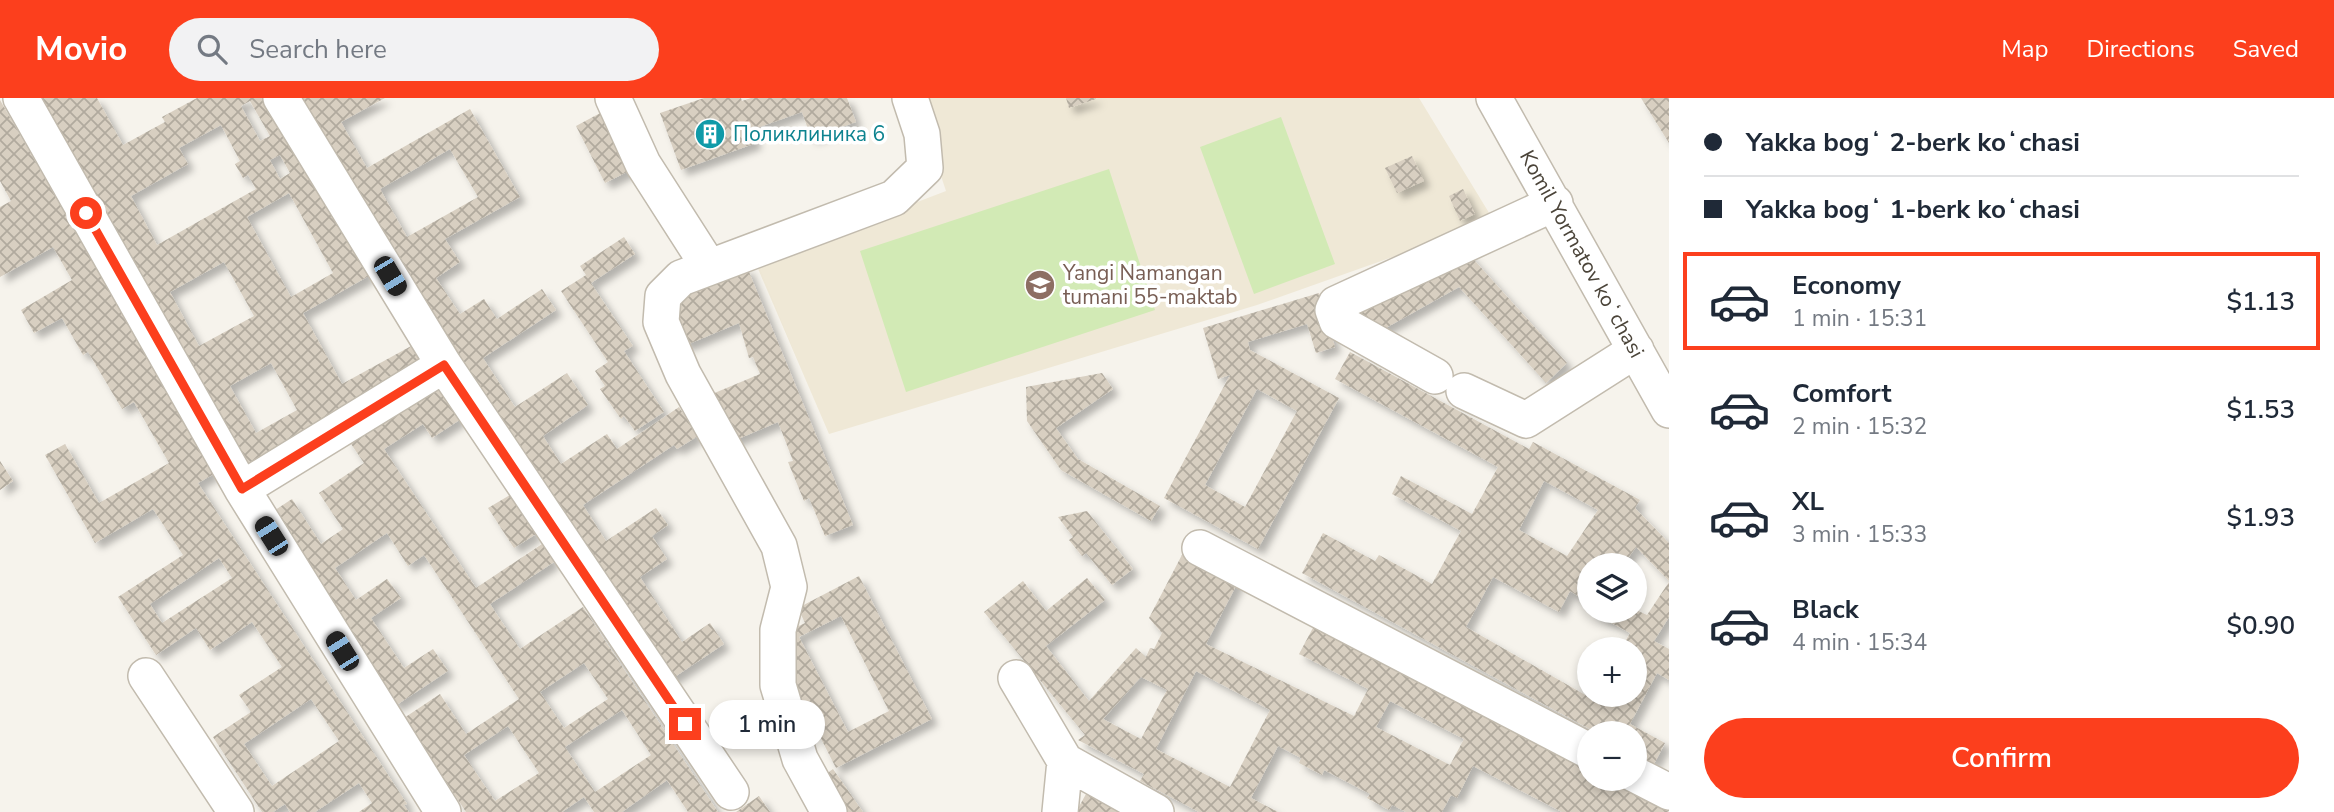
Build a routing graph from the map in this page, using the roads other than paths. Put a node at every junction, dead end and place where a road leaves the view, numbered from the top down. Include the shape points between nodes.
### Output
1 (21, 98) edge
2 (281, 98) edge
3 (613, 98) edge
4 (910, 98) edge
5 (1494, 98) edge
6 (1555, 203) junction
7 (709, 267) junction
8 (1636, 350) junction
9 (444, 365) junction
10 (1669, 410) edge
11 (242, 489) junction
12 (1200, 548) dead end
13 (146, 676) dead end
14 (1016, 678) dead end
15 (1577, 745) edge
16 (1065, 761) junction
17 (1647, 781) edge
18 (731, 792) dead end
19 (1669, 792) edge
20 (236, 812) edge
21 (443, 812) edge
22 (829, 812) edge
23 (1060, 812) edge
24 (1156, 812) edge

1 - 11 street
2 - 9 street
3 - 7 street via 643,164
4 - 7 street via 922,134 925,168 894,198
5 - 6 street, Komil Yormatov koʻchasi
6 - 8 street, Komil Yormatov koʻchasi
6 - 8 street via 1336,304 1337,321 1526,420
7 - 22 street via 681,278 663,296 661,322 683,374 779,546 789,587 778,630 778,685 800,759
8 - 10 street, Komil Yormatov koʻchasi
9 - 11 street
9 - 18 street
11 - 21 street
12 - 15 street
13 - 20 street
14 - 16 street
16 - 23 street
16 - 24 street
17 - 19 street

